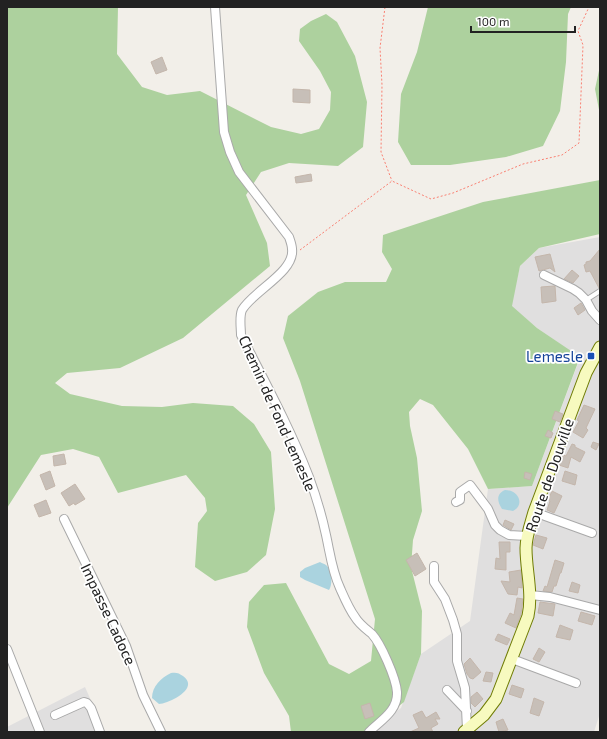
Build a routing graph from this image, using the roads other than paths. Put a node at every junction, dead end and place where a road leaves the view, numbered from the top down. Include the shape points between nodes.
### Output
1 (215, 7) edge
2 (544, 275) dead end
3 (600, 291) edge
4 (586, 300) junction
5 (600, 320) edge
6 (600, 347) edge
7 (456, 502) dead end
8 (534, 512) junction
9 (64, 519) dead end
10 (592, 533) dead end
11 (527, 536) junction
12 (434, 566) dead end
13 (530, 595) junction
14 (600, 610) edge
15 (7, 649) edge
16 (512, 659) junction
17 (7, 669) edge
18 (17, 674) junction
19 (576, 683) dead end
20 (447, 690) dead end
21 (467, 711) junction
22 (55, 715) dead end
23 (465, 731) edge
24 (40, 732) edge
25 (100, 732) edge
26 (161, 732) edge
27 (369, 732) edge

1 - 27 street, Chemin de Fond Lemesle via 224,132 230,152 239,172 289,236 292,249 288,266 241,311 241,335 284,420 309,478 339,587 354,617 373,635 383,651 396,686 394,708
2 - 4 street via 573,288
3 - 4 lane
4 - 5 street
6 - 8 main road, Route de Douville via 586,373
7 - 11 street via 460,500 460,492 470,485 500,530 509,535
8 - 10 street
8 - 11 main road, Route de Douville
9 - 26 street, Impasse Cadoce via 126,646 143,694
11 - 13 main road, Route de Douville
12 - 21 street via 434,582 445,599 457,634 457,661 465,688
13 - 14 street via 550,597
13 - 16 main road, Route de Douville via 528,616
15 - 18 street
16 - 19 street
16 - 23 main road, Route de Douville via 496,700 484,715
17 - 18 street
18 - 24 street
20 - 21 street
21 - 23 street
22 - 25 street via 87,703

